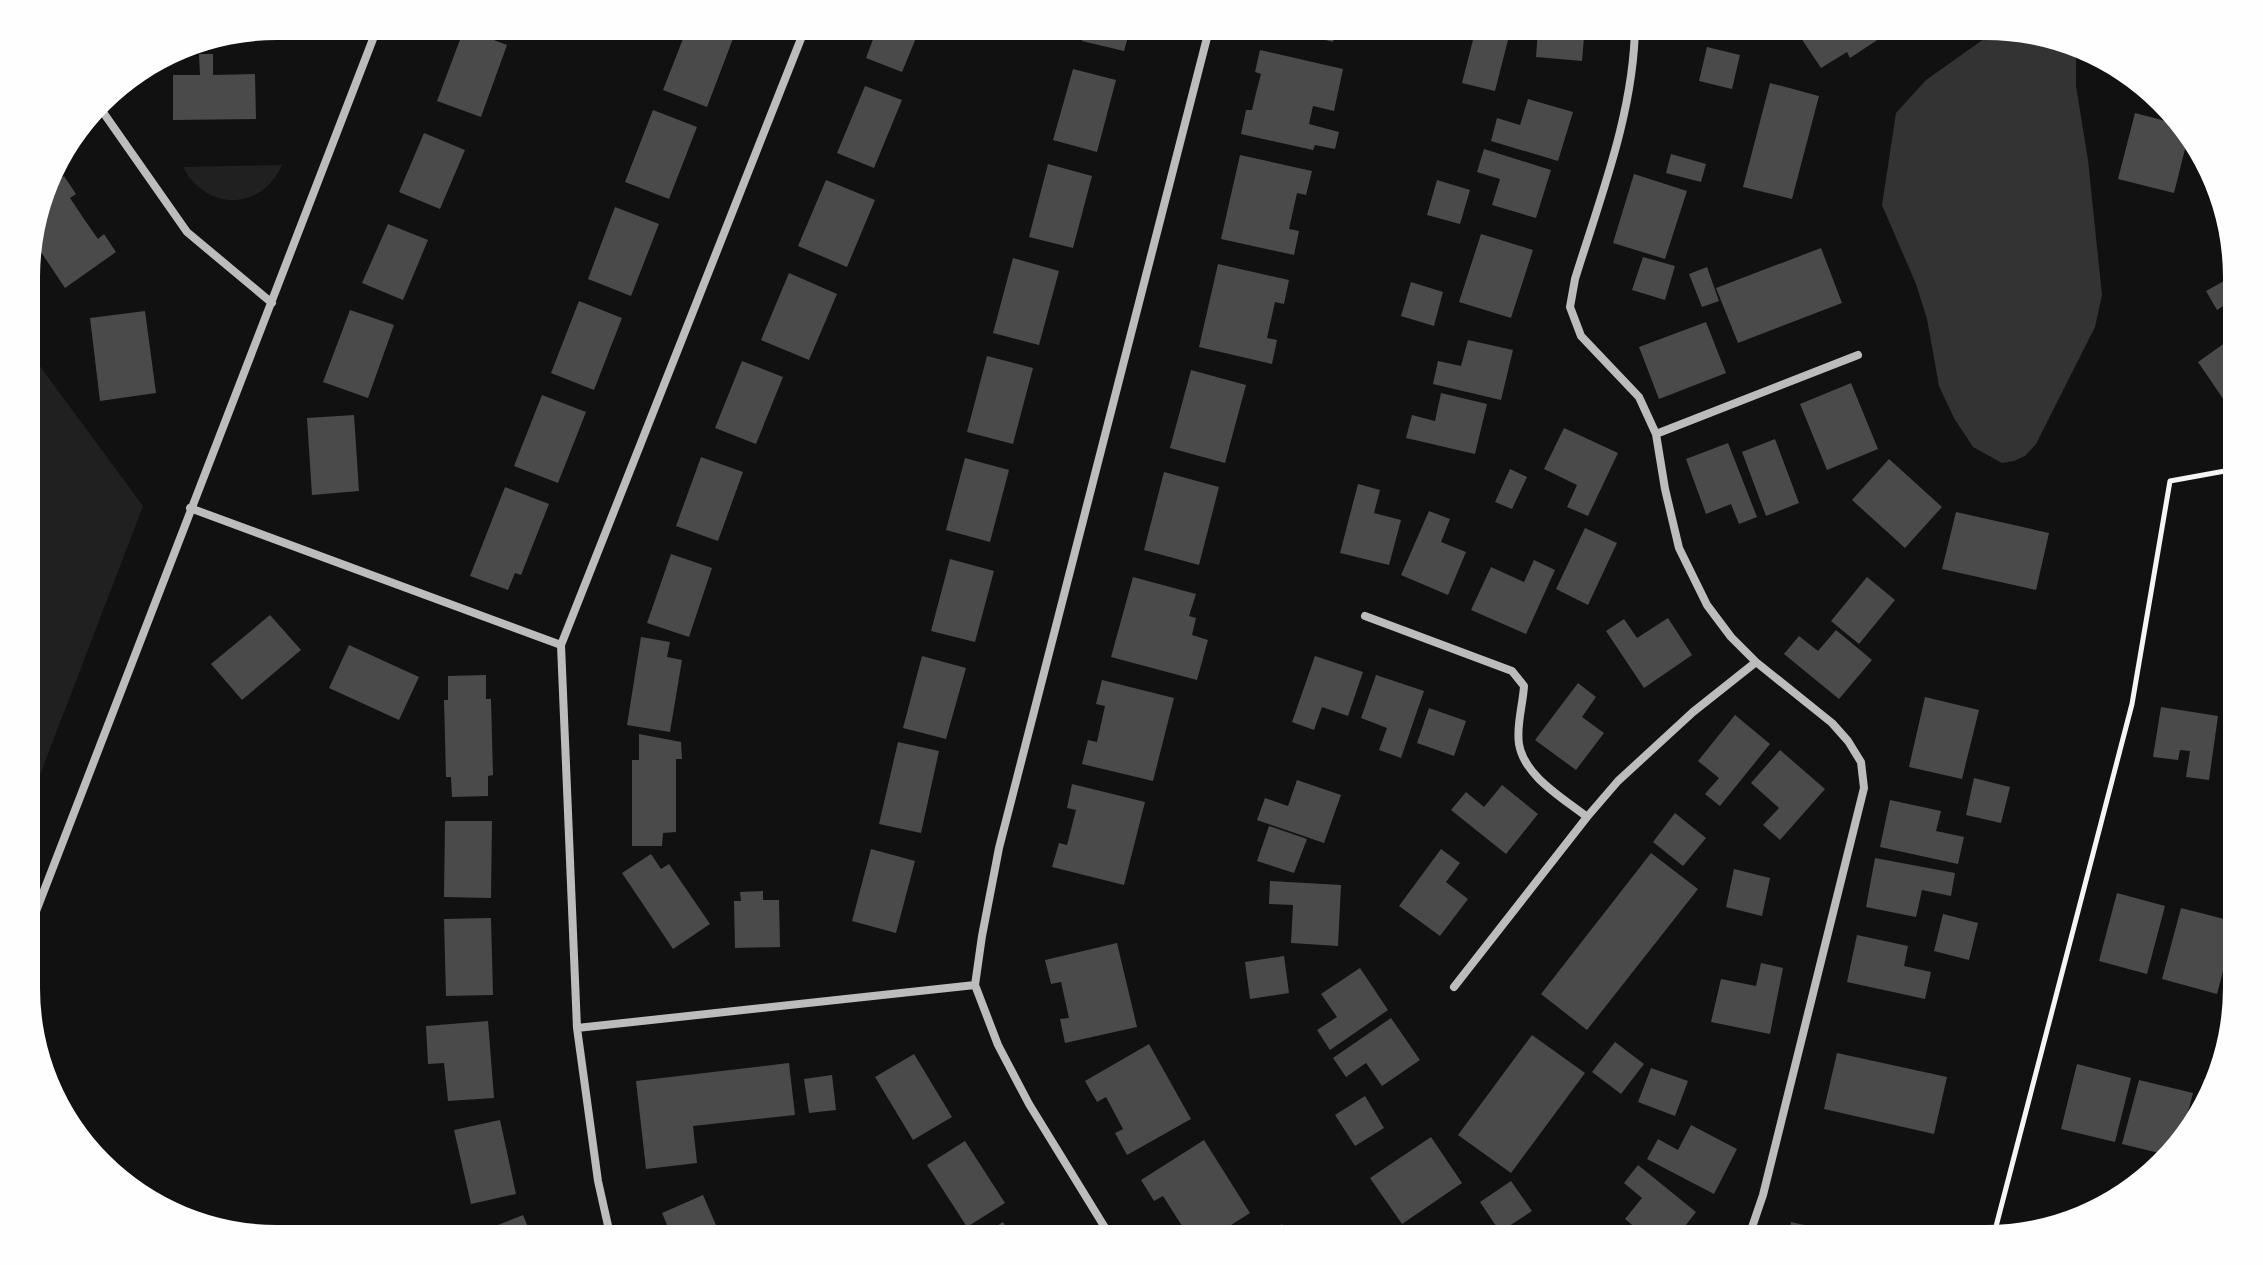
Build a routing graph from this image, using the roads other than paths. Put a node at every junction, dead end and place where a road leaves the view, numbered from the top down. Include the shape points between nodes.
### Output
1 (1206, 40) edge
2 (1635, 40) edge
3 (372, 41) edge
4 (800, 41) edge
5 (105, 114) edge
6 (272, 303) junction
7 (1858, 355) dead end
8 (1656, 434) junction
9 (190, 508) junction
10 (1365, 616) dead end
11 (561, 645) junction
12 (1756, 662) junction
13 (1587, 817) junction
14 (40, 901) edge
15 (975, 985) junction
16 (1454, 987) dead end
17 (577, 1028) junction
18 (1753, 1224) edge
19 (608, 1225) edge
20 (1103, 1225) edge

1 - 15 street via 999,848
2 - 8 street via 1626,102 1570,307 1581,336 1639,397
3 - 6 street
4 - 11 street
5 - 6 street via 187,232
6 - 9 street
7 - 8 street
8 - 12 street via 1671,519 1691,576 1715,616
9 - 11 street
9 - 14 street
10 - 13 street via 1512,671 1524,686 1518,742 1523,756 1532,772
11 - 17 street
12 - 13 street via 1618,781
12 - 18 street via 1848,741 1861,762 1864,788
13 - 16 street
15 - 17 street
15 - 20 street via 1029,1104
17 - 19 street

